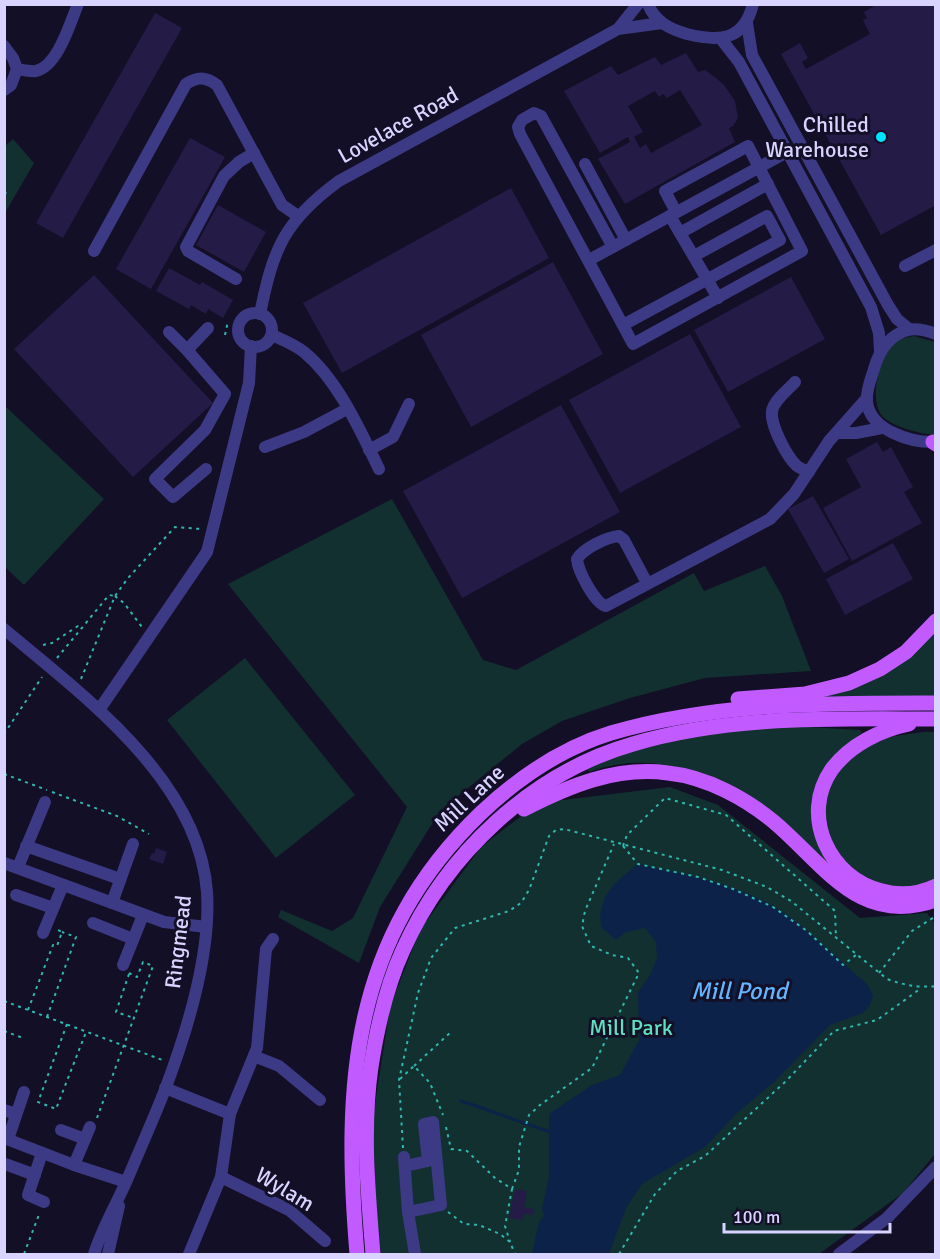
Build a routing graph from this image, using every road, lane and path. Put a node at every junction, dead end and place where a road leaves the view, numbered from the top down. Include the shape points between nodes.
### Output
1 (78, 4) edge
2 (638, 4) edge
3 (648, 4) edge
4 (753, 4) edge
5 (662, 23) junction
6 (747, 23) junction
7 (618, 29) junction
8 (722, 39) junction
9 (4, 46) edge
10 (17, 69) junction
11 (4, 90) edge
12 (787, 152) junction
13 (254, 153) junction
14 (585, 164) dead end
15 (759, 167) junction
16 (768, 184) junction
17 (9, 190) dead end
18 (4, 194) edge
19 (673, 214) junction
20 (298, 216) junction
21 (680, 233) junction
22 (626, 240) junction
23 (614, 247) junction
24 (936, 250) edge
25 (94, 251) dead end
26 (694, 256) junction
27 (589, 260) junction
28 (905, 266) dead end
29 (237, 279) dead end
30 (707, 279) junction
31 (718, 298) junction
32 (260, 314) junction
33 (623, 324) junction
34 (208, 328) dead end
35 (909, 329) junction
36 (169, 332) dead end
37 (936, 334) edge
38 (272, 335) junction
39 (251, 346) junction
40 (187, 350) junction
41 (880, 351) junction
42 (795, 382) dead end
43 (867, 398) junction
44 (409, 404) dead end
45 (347, 409) junction
46 (882, 428) junction
47 (837, 433) junction
48 (935, 443) edge
49 (265, 447) dead end
50 (369, 450) junction
51 (379, 469) dead end
52 (206, 470) dead end
53 (809, 472) junction
54 (647, 583) junction
55 (115, 596) junction
56 (936, 621) edge
57 (81, 627) junction
58 (4, 629) edge
59 (148, 638) junction
60 (39, 642) dead end
61 (56, 659) dead end
62 (42, 677) dead end
63 (79, 682) dead end
64 (936, 704) edge
65 (99, 710) junction
66 (936, 719) edge
67 (611, 733) junction
68 (4, 734) edge
69 (4, 774) edge
70 (45, 802) dead end
71 (493, 824) junction
72 (150, 834) dead end
73 (133, 843) dead end
74 (615, 843) junction
75 (26, 846) junction
76 (623, 846) junction
77 (4, 863) edge
78 (18, 867) junction
79 (120, 879) junction
80 (63, 885) junction
81 (936, 886) edge
82 (16, 895) dead end
83 (936, 900) edge
84 (112, 903) junction
85 (53, 908) junction
86 (143, 915) junction
87 (936, 916) edge
88 (93, 923) dead end
89 (206, 927) junction
90 (45, 929) joint
91 (62, 932) junction
92 (836, 938) junction
93 (134, 939) junction
94 (273, 939) dead end
95 (856, 955) junction
96 (126, 970) junction
97 (879, 973) junction
98 (936, 986) edge
99 (921, 988) junction
100 (4, 1001) edge
101 (28, 1010) junction
102 (47, 1017) junction
103 (134, 1018) junction
104 (67, 1024) junction
105 (4, 1031) edge
106 (86, 1032) junction
107 (451, 1032) dead end
108 (23, 1038) dead end
109 (124, 1046) junction
110 (254, 1056) junction
111 (174, 1064) junction
112 (414, 1065) junction
113 (399, 1080) junction
114 (165, 1088) junction
115 (24, 1092) dead end
116 (320, 1100) dead end
117 (10, 1112) edge
118 (231, 1114) junction
119 (61, 1130) dead end
120 (87, 1133) junction
121 (6, 1138) edge
122 (42, 1153) junction
123 (404, 1161) junction
124 (5, 1164) edge
125 (74, 1165) junction
126 (936, 1167) edge
127 (35, 1174) junction
128 (220, 1177) junction
129 (126, 1182) junction
130 (512, 1189) junction
131 (44, 1202) joint
132 (441, 1205) junction
133 (408, 1212) junction
134 (325, 1241) dead end
135 (510, 1242) junction
136 (24, 1254) edge
137 (94, 1254) edge
138 (108, 1254) edge
139 (189, 1254) edge
140 (357, 1254) edge
141 (373, 1254) edge
142 (415, 1254) edge
143 (515, 1254) edge
144 (619, 1254) edge
145 (839, 1254) edge

1 - 10 street via 50,63 36,71
2 - 7 street, Lovelace Road
3 - 5 street
4 - 6 street
5 - 7 street, Lovelace Road
5 - 8 street via 706,39
6 - 8 street
6 - 35 street via 753,55 783,112 888,305
7 - 20 street, Lovelace Road via 356,164
8 - 12 street via 739,62
9 - 10 street
10 - 11 street via 11,85
12 - 15 street
12 - 41 street via 871,307
13 - 20 street via 282,205
13 - 25 street via 218,85 196,78 186,84
13 - 29 street via 224,176 187,243 188,251
14 - 22 street
15 - 16 street
15 - 19 street
15 - 19 street via 748,146 675,185 665,191
16 - 21 street
16 - 31 street via 802,251
17 - 18 path
19 - 21 street
19 - 22 street
20 - 32 street, Lovelace Road via 272,262
21 - 26 street
22 - 23 street
23 - 27 street
23 - 27 street via 542,116 531,114 518,126 520,134
24 - 28 street
26 - 30 street
26 - 30 street via 767,216 780,240
27 - 33 street
30 - 31 street
30 - 33 street
31 - 33 street via 633,344
32 - 38 street via 269,320
32 - 39 street via 246,316 229,328
34 - 40 street
35 - 37 street
35 - 41 street
36 - 40 street
38 - 39 street via 263,345
38 - 45 street via 290,343 318,366
39 - 59 street via 249,383 207,552
40 - 52 street via 225,394 205,430 155,479 173,497
41 - 43 street
42 - 53 street via 772,411 773,422 795,464
43 - 46 street via 870,412
43 - 47 street
44 - 50 street via 393,437
45 - 49 street
45 - 50 street
46 - 47 street
46 - 48 street
47 - 53 street
50 - 51 street
53 - 54 street via 770,519
54 - 54 street via 603,606 597,602 576,559 619,536
55 - 57 path via 109,595
55 - 59 path via 134,614
55 - 63 path
56 - 67 main road via 906,652 849,683 806,694 720,702 650,717
57 - 60 path via 44,646
57 - 61 path
58 - 65 street, Ringmead
59 - 65 street
62 - 68 path
64 - 67 main road, Mill Lane via 732,709
65 - 89 street, Ringmead via 143,754 190,825 207,892
66 - 71 main road, Mill Lane via 774,721 712,726 653,738 617,748 573,769
66 - 81 main road via 887,730 843,757 824,785 819,815 827,850 861,884 902,894
67 - 140 main road, Mill Lane via 528,774 488,806 441,857 396,927 369,994 354,1073 352,1174
69 - 72 path via 117,816
70 - 75 street
71 - 83 main road via 591,780 620,773 666,772 721,789 760,812 835,881 858,896 898,907
71 - 141 main road, Mill Lane via 459,861 422,914 402,951 384,1002 368,1101 367,1177
73 - 79 street
74 - 76 path
74 - 113 path via 556,830 549,836 529,890 520,903 501,914 455,928 431,958 424,976
74 - 130 path via 582,926 591,946 628,958 639,973 592,1068 529,1115
75 - 78 street
75 - 79 street
76 - 92 path via 747,878 791,901
76 - 92 path via 627,835 665,798 726,814 835,911
76 - 95 path via 638,864 698,877 773,907 807,931 843,965
77 - 78 street
78 - 80 street
79 - 84 street
80 - 84 street
80 - 85 street
82 - 85 street
84 - 86 street
85 - 90 street
86 - 89 street
86 - 93 street
87 - 97 path via 912,931
88 - 93 street
89 - 111 street, Ringmead via 198,982
90 - 91 path
91 - 101 path via 57,946 53,945
91 - 102 path via 76,937
92 - 95 path
93 - 96 street
94 - 110 street, Wylam via 267,949
95 - 97 path
96 - 103 path via 116,1012
96 - 103 path via 137,977 143,962 153,966
97 - 99 path via 906,986
98 - 99 path
99 - 144 path via 877,1020 834,1031 705,1156 677,1171 656,1194
100 - 101 path
101 - 102 path
102 - 104 path
103 - 109 path
104 - 106 path
104 - 106 path via 38,1102 56,1109
105 - 108 path
106 - 109 path
107 - 112 path
109 - 111 path
109 - 120 path via 96,1121
110 - 116 street via 279,1066
110 - 118 street, Wylam
111 - 114 street, Ringmead
112 - 113 path
112 - 130 path via 436,1095 451,1149 467,1151
113 - 123 path
114 - 118 street
114 - 129 street, Ringmead
115 - 117 street
117 - 121 street
118 - 128 street, Wylam
119 - 120 street
120 - 125 street
121 - 122 street
122 - 125 street
122 - 127 street
123 - 132 street via 428,1161 424,1124 434,1122
123 - 133 street
124 - 127 street
125 - 129 street
126 - 145 street via 887,1218
127 - 131 street via 28,1195
128 - 134 street, Wylam via 289,1210
128 - 139 street, Wylam
129 - 137 street, Ringmead
129 - 138 street, Ringmead
130 - 135 path via 505,1226
131 - 136 path
132 - 133 street
132 - 135 path via 464,1224 479,1225
133 - 142 street
135 - 143 path

